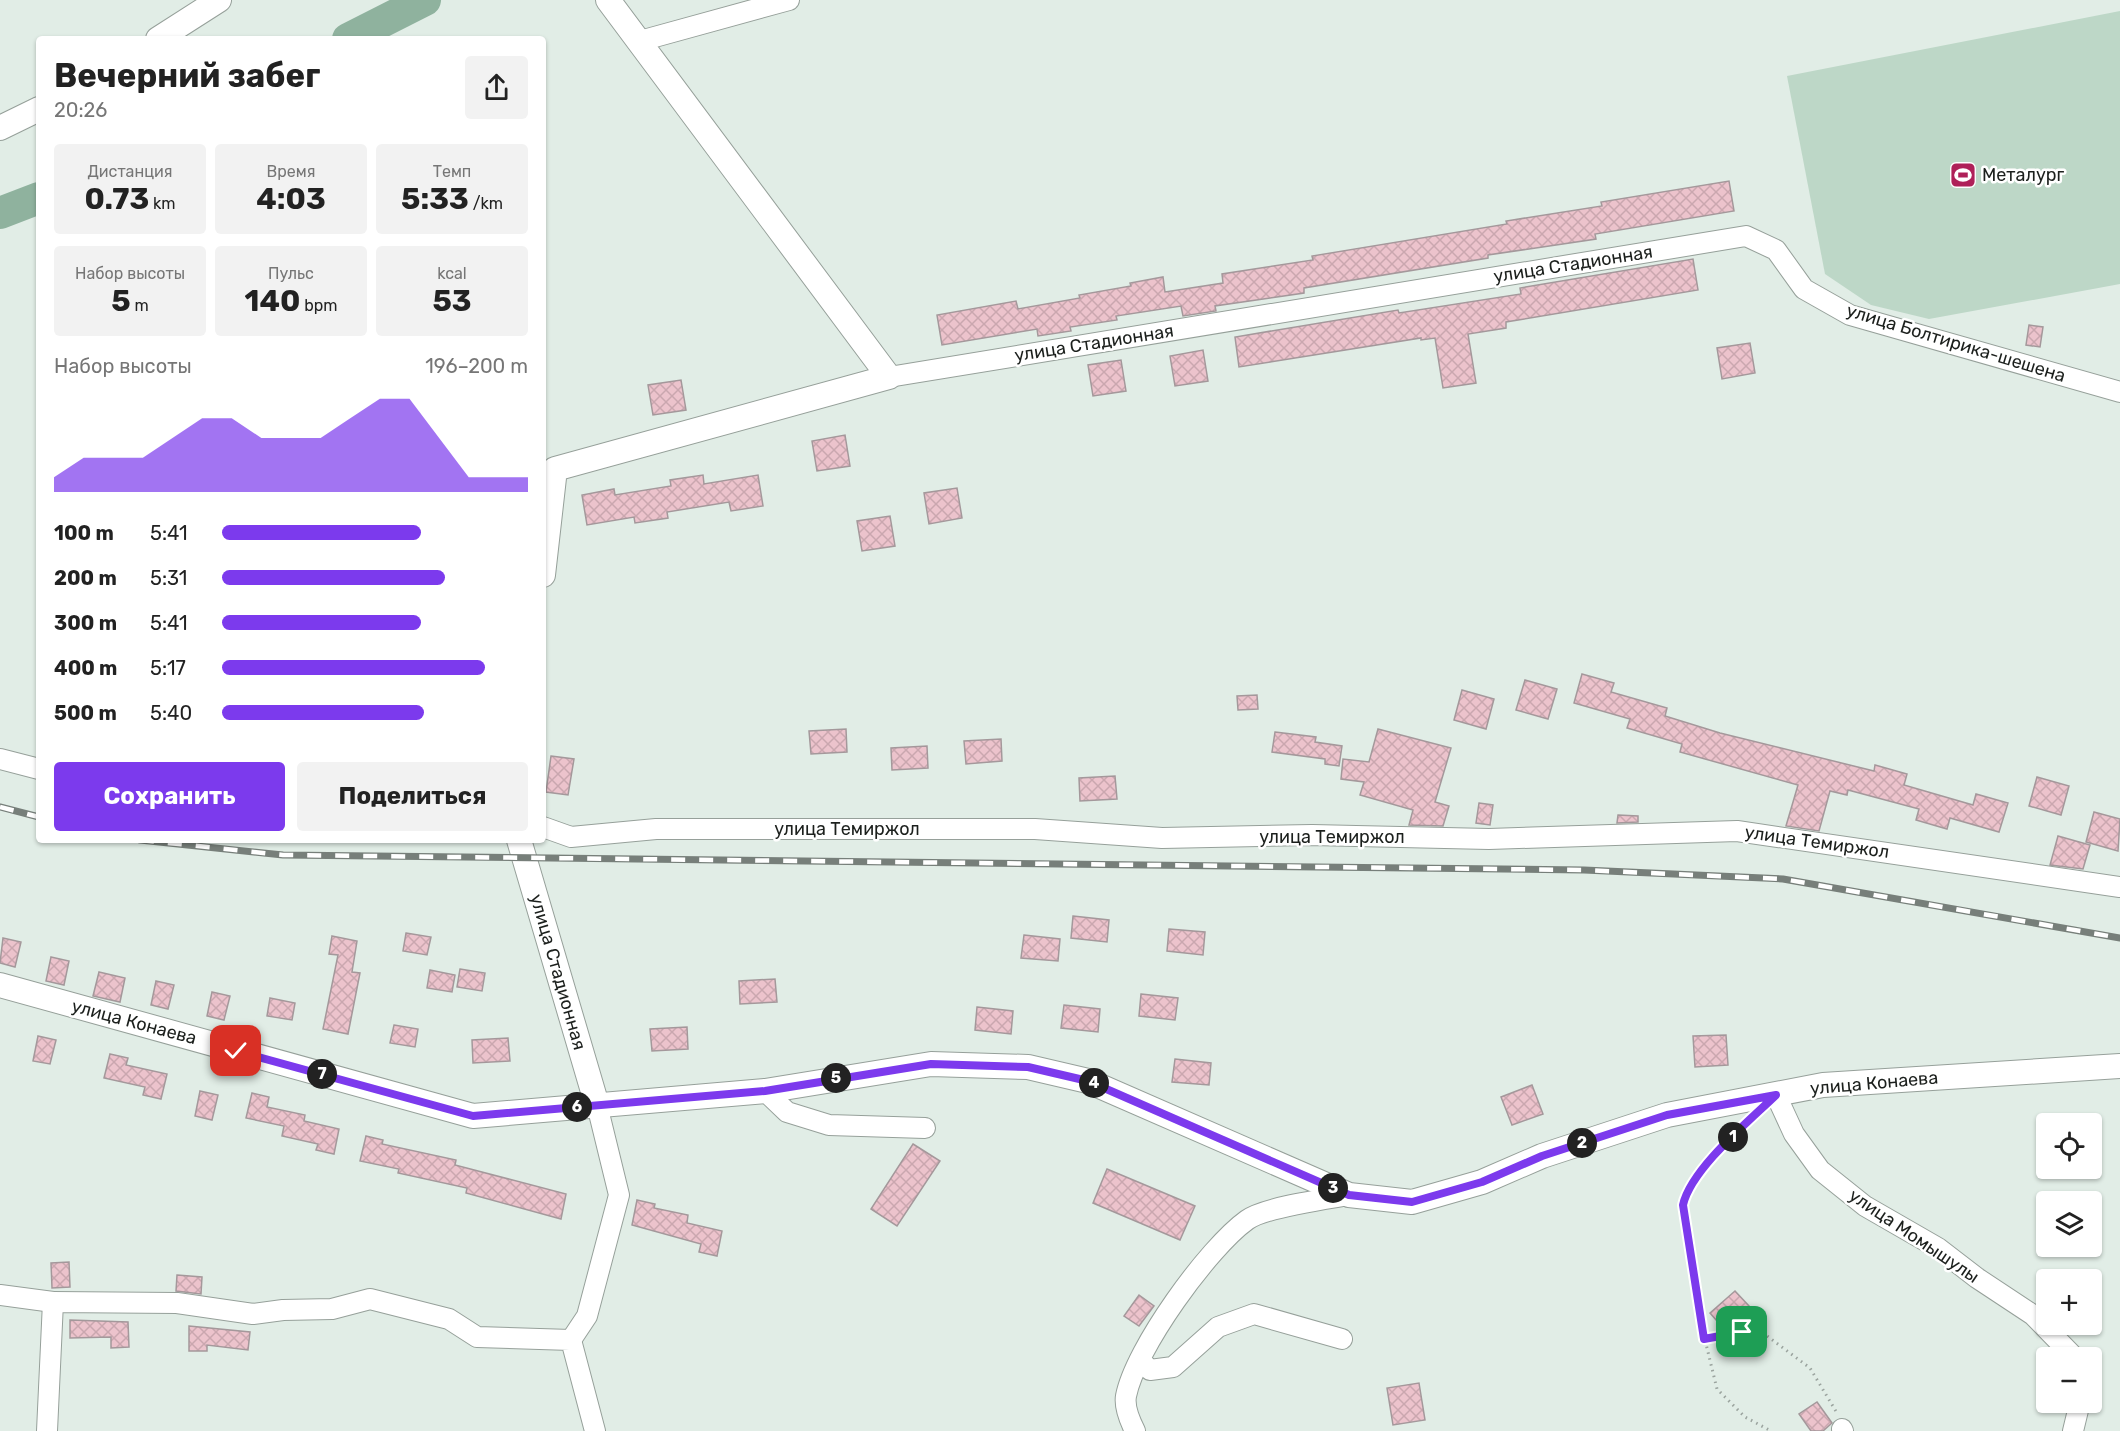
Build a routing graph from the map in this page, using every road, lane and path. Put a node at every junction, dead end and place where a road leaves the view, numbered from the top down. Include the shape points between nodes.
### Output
1 (219, 0) edge
2 (789, 0) edge
3 (610, 2) edge
4 (163, 36) edge
5 (640, 41) junction
6 (36, 110) edge
7 (0, 128) edge
8 (1746, 236) joint
9 (889, 377) junction
10 (2120, 392) edge
11 (546, 548) edge
12 (0, 759) edge
13 (36, 768) edge
14 (546, 828) edge
15 (520, 843) edge
16 (2120, 887) edge
17 (0, 985) edge
18 (2120, 1066) edge
19 (765, 1091) junction
20 (1776, 1095) junction
21 (597, 1105) junction
22 (1751, 1119) dead end
23 (925, 1128) dead end
24 (1349, 1195) junction
25 (0, 1295) edge
26 (53, 1302) junction
27 (1342, 1339) dead end
28 (1704, 1339) junction
29 (571, 1340) junction
30 (2064, 1347) edge
31 (1140, 1360) junction
32 (2077, 1413) edge
33 (1842, 1430) edge
34 (47, 1431) edge
35 (595, 1431) edge
36 (1135, 1431) edge
37 (1771, 1431) edge
38 (2073, 1431) edge

1 - 4 street
2 - 5 street
3 - 5 street
5 - 9 street
6 - 7 street
8 - 9 street, улица Стадионная
8 - 10 street, улица Болтирика-шешена via 1776,250 1804,289 1850,315
9 - 11 street, улица Стадионная via 555,469
12 - 13 street
14 - 16 street, улица Темиржол via 571,837 656,829 1035,829 1162,838 1312,835 1489,839 1737,831
15 - 21 street, улица Стадионная
17 - 21 street, улица Конаева via 473,1116
18 - 20 street, улица Конаева via 1823,1085
19 - 21 street, улица Конаева
19 - 23 street via 787,1112 829,1125
19 - 24 street, улица Конаева via 931,1064 1028,1067 1088,1081
20 - 24 street, улица Конаева via 1667,1115 1542,1156 1482,1182 1412,1202
20 - 30 street, улица Момышулы via 1794,1134 1820,1170 1865,1206 1938,1248 2033,1316
21 - 29 street via 619,1195 587,1316
22 - 28 path via 1686,1190 1683,1205
24 - 31 street via 1249,1219 1192,1281
25 - 26 street
26 - 29 street via 177,1303 253,1314 332,1309 370,1299 449,1319 477,1337
26 - 34 street
27 - 31 street via 1254,1314 1218,1327 1173,1367 1150,1370
28 - 33 path via 1759,1330 1810,1368 1835,1405
28 - 37 path via 1717,1389 1745,1417
29 - 35 street
31 - 36 street via 1126,1398
32 - 38 street

